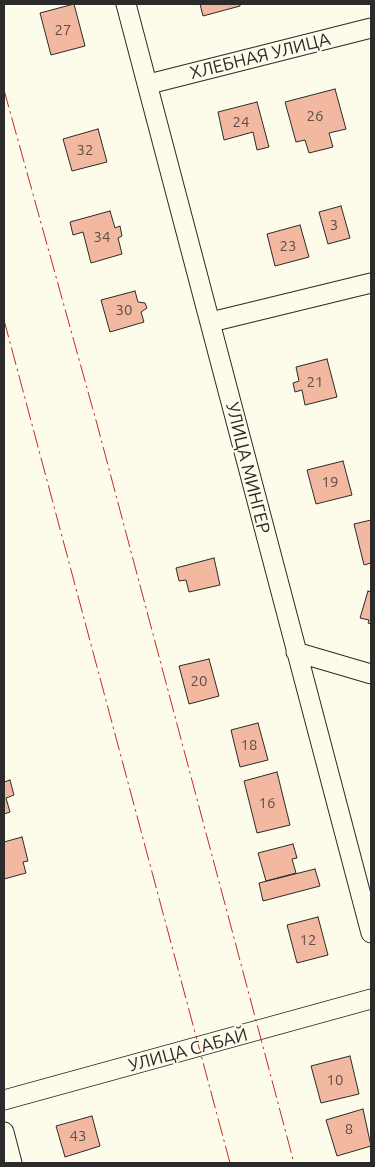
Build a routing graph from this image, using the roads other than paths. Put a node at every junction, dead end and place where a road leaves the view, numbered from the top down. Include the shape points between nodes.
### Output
1 (126, 4) edge
2 (371, 28) edge
3 (149, 84) junction
4 (371, 283) edge
5 (211, 322) junction
6 (296, 652) junction
7 (371, 674) edge
8 (371, 933) edge
9 (371, 999) edge
10 (4, 1100) edge
11 (4, 1132) edge
12 (12, 1163) edge

1 - 3 street, УЛИЦА МИНГЕР
2 - 3 street, ХЛЕБНАЯ УЛИЦА
3 - 5 street, УЛИЦА МИНГЕР
4 - 5 street
5 - 6 street, УЛИЦА МИНГЕР
6 - 7 street
6 - 8 street, УЛИЦА МИНГЕР
9 - 10 street, УЛИЦА САБАЙ
11 - 12 street

